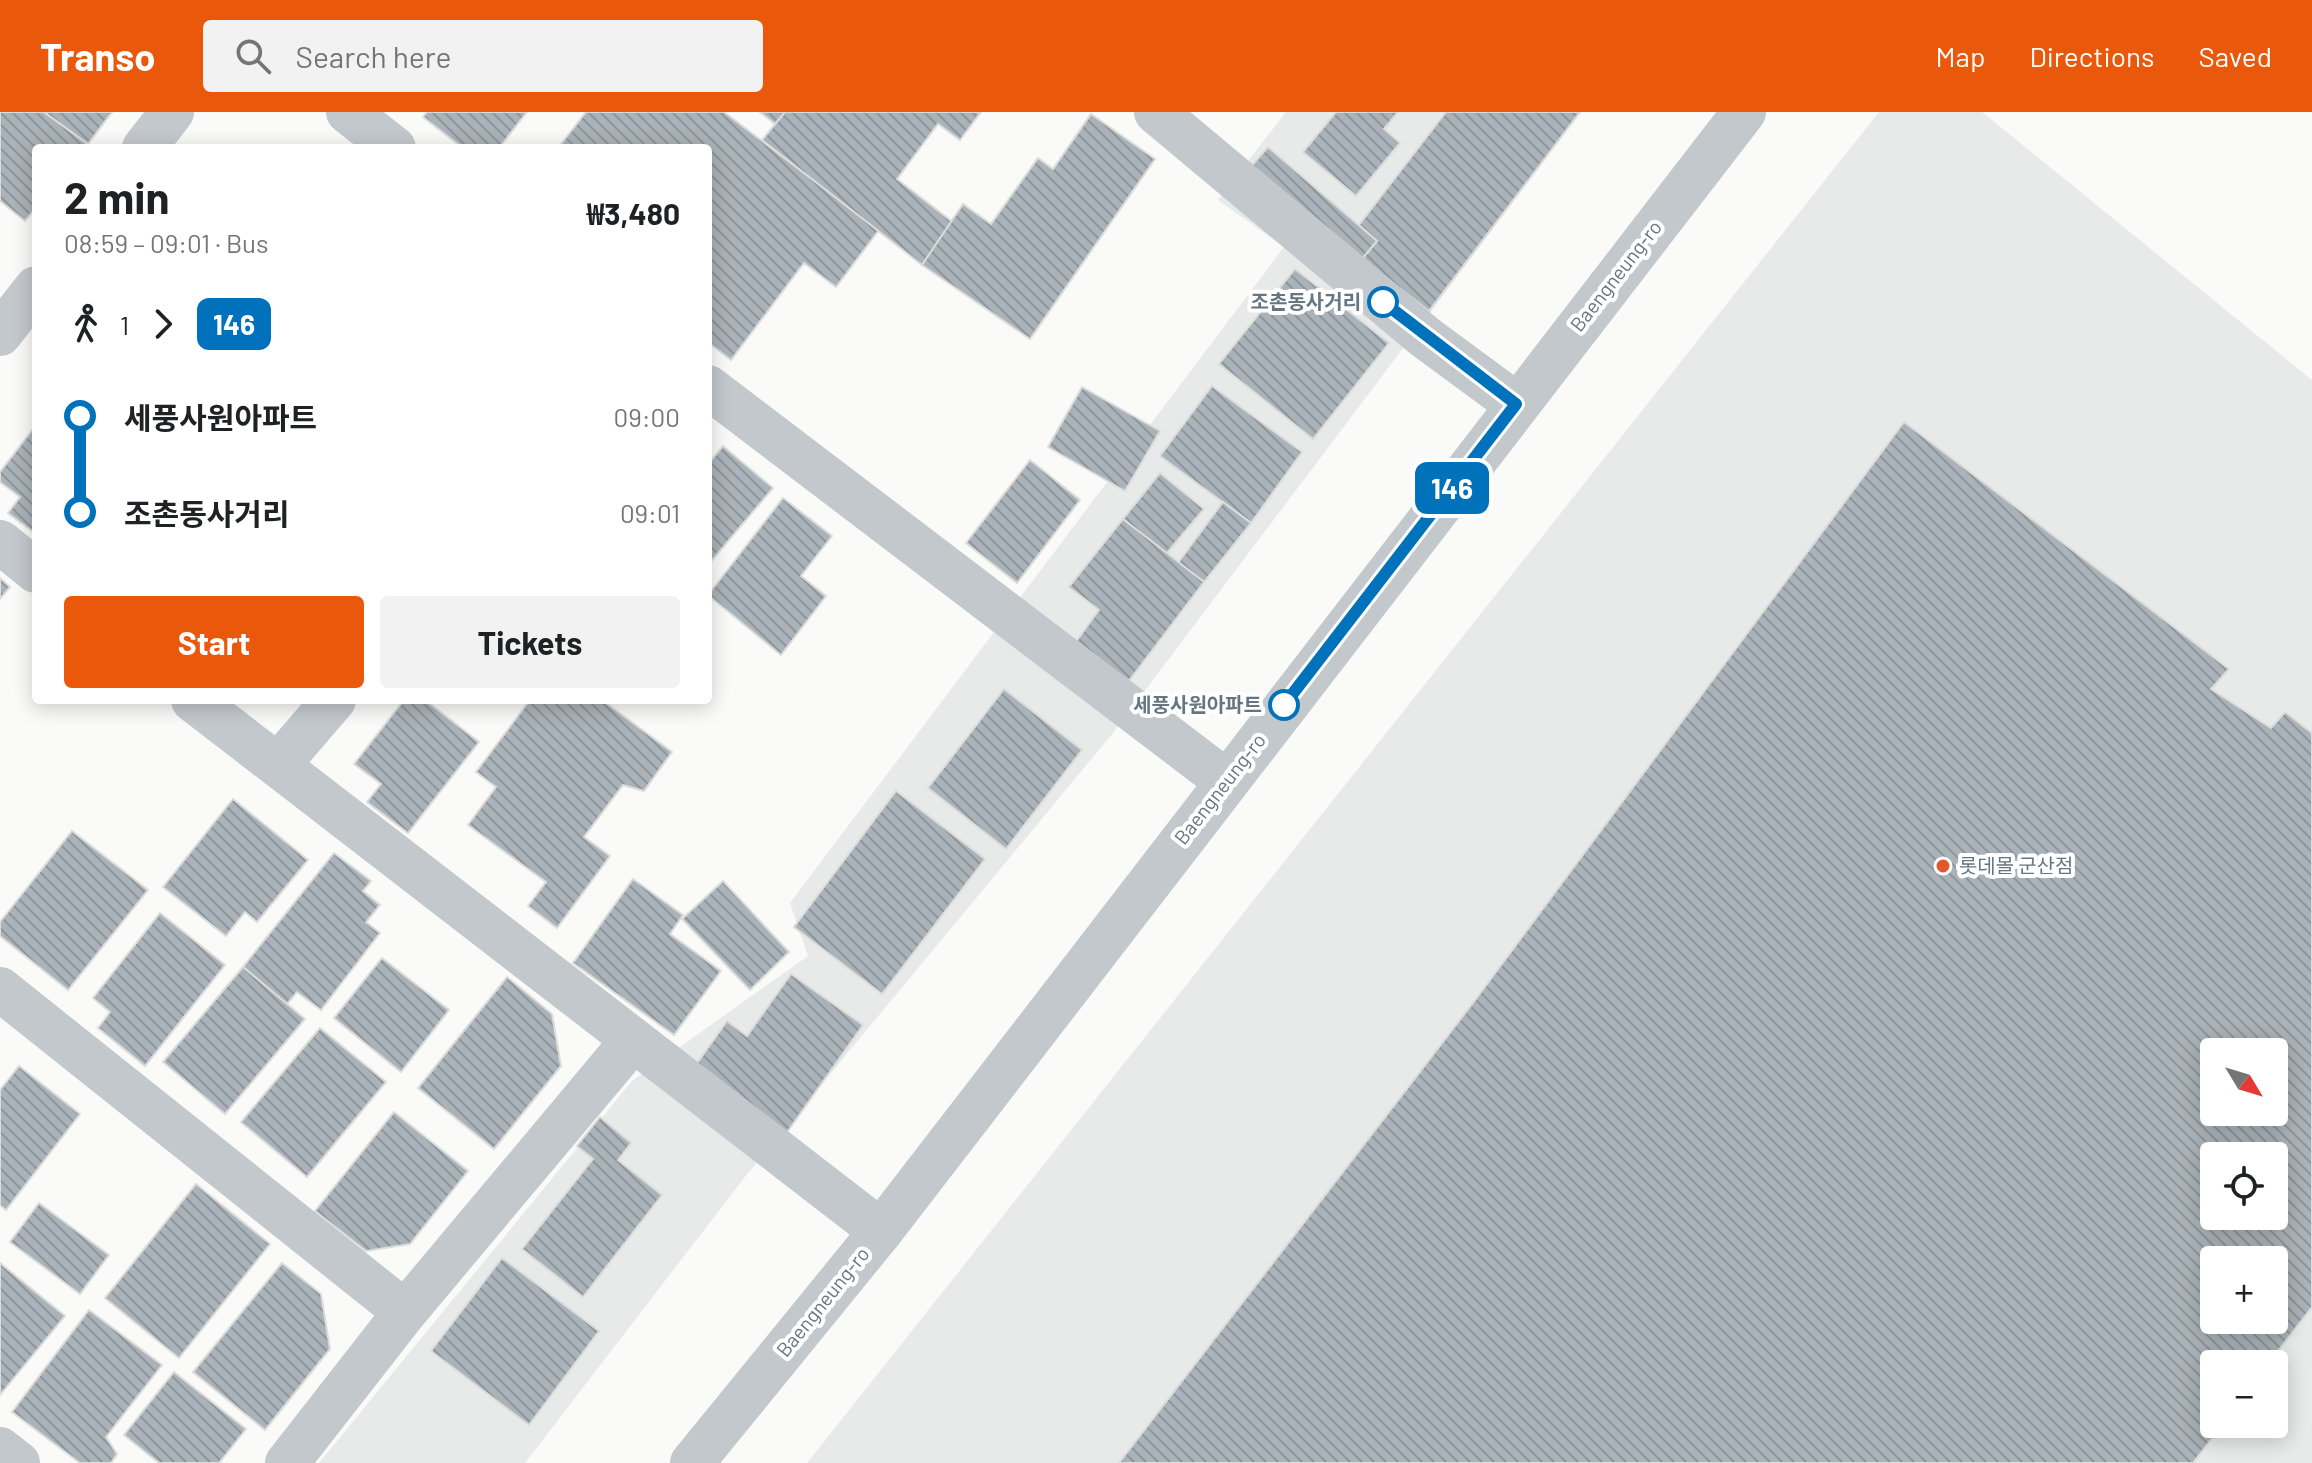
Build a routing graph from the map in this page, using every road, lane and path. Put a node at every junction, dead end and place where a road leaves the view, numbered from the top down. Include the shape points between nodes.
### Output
1 (172, 112) edge
2 (348, 112) edge
3 (1156, 112) edge
4 (1744, 112) edge
5 (147, 144) edge
6 (389, 144) edge
7 (32, 293) edge
8 (0, 334) edge
9 (712, 390) edge
10 (1516, 404) junction
11 (0, 542) edge
12 (32, 568) edge
13 (198, 704) edge
14 (331, 704) edge
15 (278, 765) junction
16 (1226, 781) junction
17 (0, 989) edge
18 (633, 1040) junction
19 (881, 1231) junction
20 (405, 1312) junction
21 (0, 1449) edge
22 (18, 1463) edge
23 (287, 1463) edge
24 (692, 1463) edge

1 - 5 street
2 - 6 street
3 - 10 street via 1425,337
4 - 10 street, Baengneung-ro
7 - 8 street
9 - 16 street
10 - 16 street, Baengneung-ro
11 - 12 street
13 - 15 street
14 - 15 street
15 - 18 street
16 - 19 street, Baengneung-ro
17 - 20 street
18 - 19 street
18 - 20 street
19 - 24 street, Baengneung-ro
20 - 23 street
21 - 22 street

